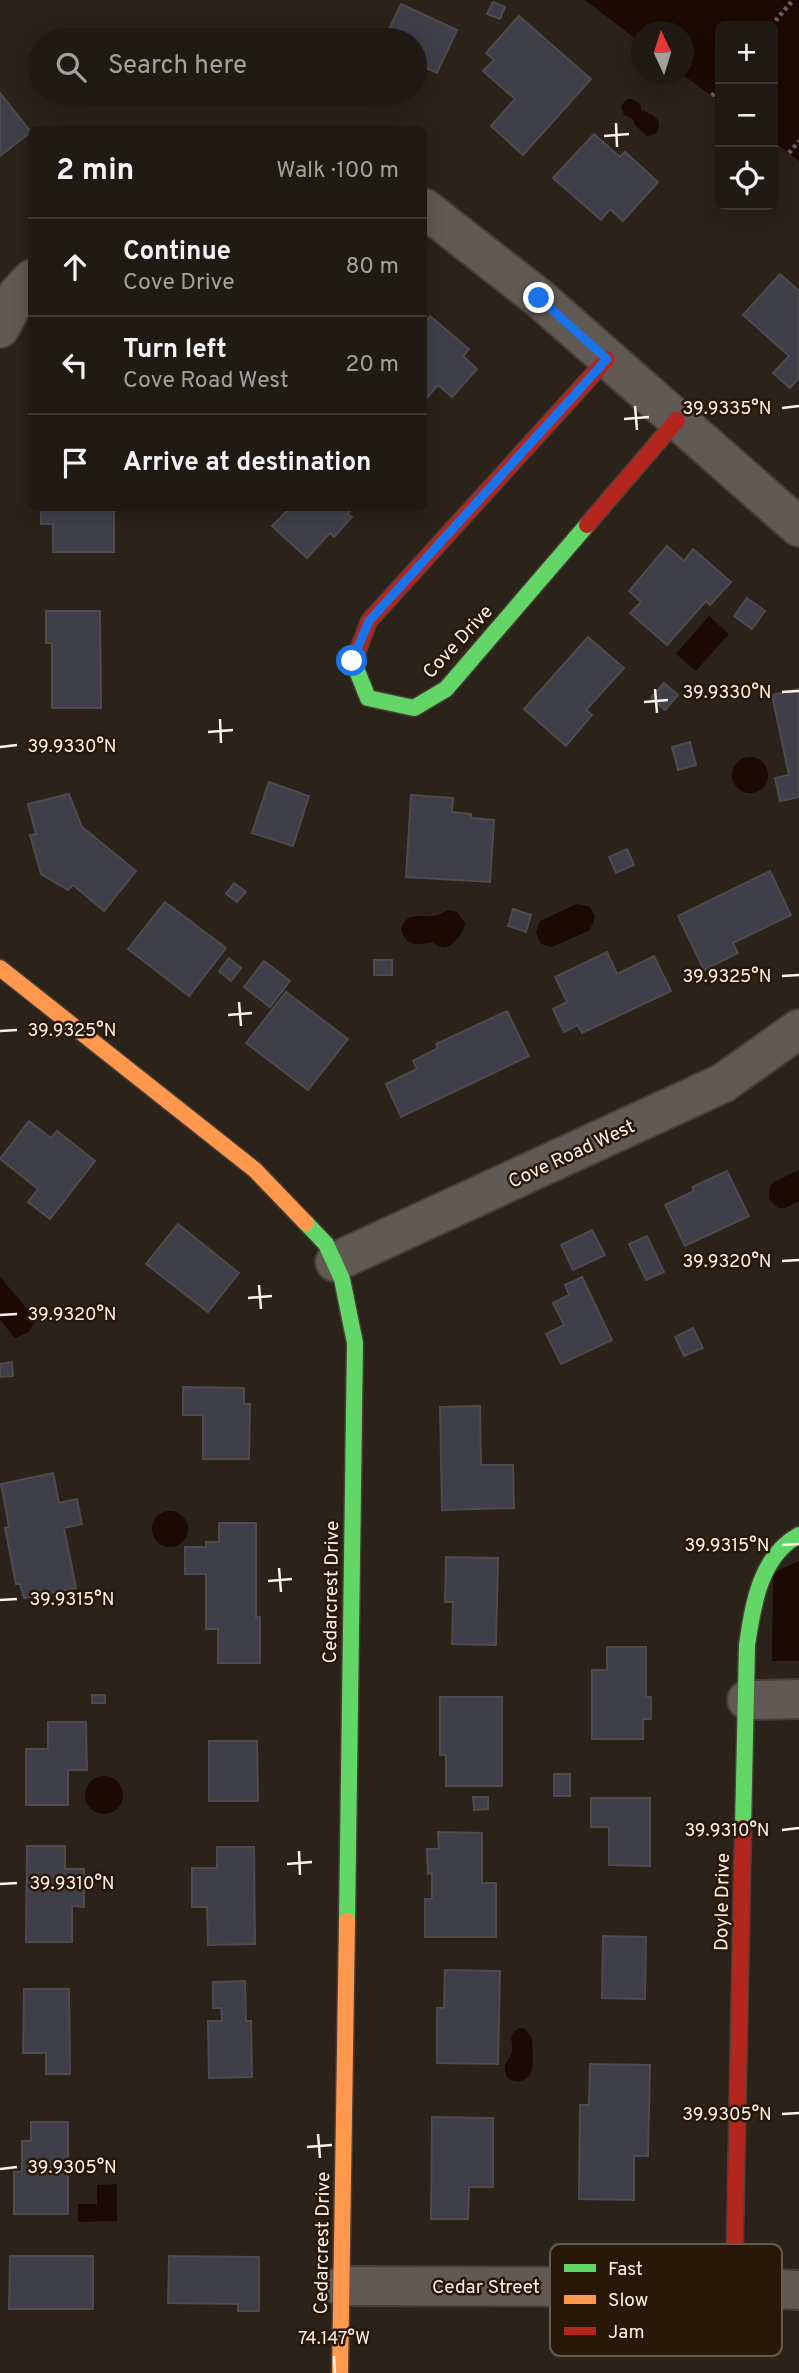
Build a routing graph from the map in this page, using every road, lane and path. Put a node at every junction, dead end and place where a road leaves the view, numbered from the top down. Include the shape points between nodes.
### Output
1 (793, 0) edge
2 (775, 21) edge
3 (715, 92) edge
4 (712, 96) dead end
5 (799, 141) edge
6 (789, 153) dead end
7 (427, 210) edge
8 (28, 283) edge
9 (0, 328) edge
10 (607, 359) junction
11 (677, 420) junction
12 (799, 527) edge
13 (0, 968) edge
14 (799, 1029) edge
15 (335, 1262) junction
16 (799, 1535) edge
17 (799, 1699) edge
18 (747, 1700) junction
19 (735, 2244) edge
20 (341, 2286) junction
21 (550, 2287) edge
22 (340, 2373) edge

1 - 2 path
3 - 4 path
5 - 6 path
7 - 10 street via 539,298
8 - 9 street
10 - 11 street
10 - 11 street, Cove Drive via 369,621 352,661 368,698 414,708 446,689
11 - 12 street
13 - 15 street, Cedarcrest Drive via 255,1170 326,1244
14 - 15 street, Cove Road West via 723,1083
15 - 20 street, Cedarcrest Drive via 355,1343
16 - 18 street, Doyle Drive via 770,1561 755,1592 747,1645
17 - 18 street
18 - 19 street, Doyle Drive
20 - 21 street, Cedar Street
20 - 22 street, Cedarcrest Drive

